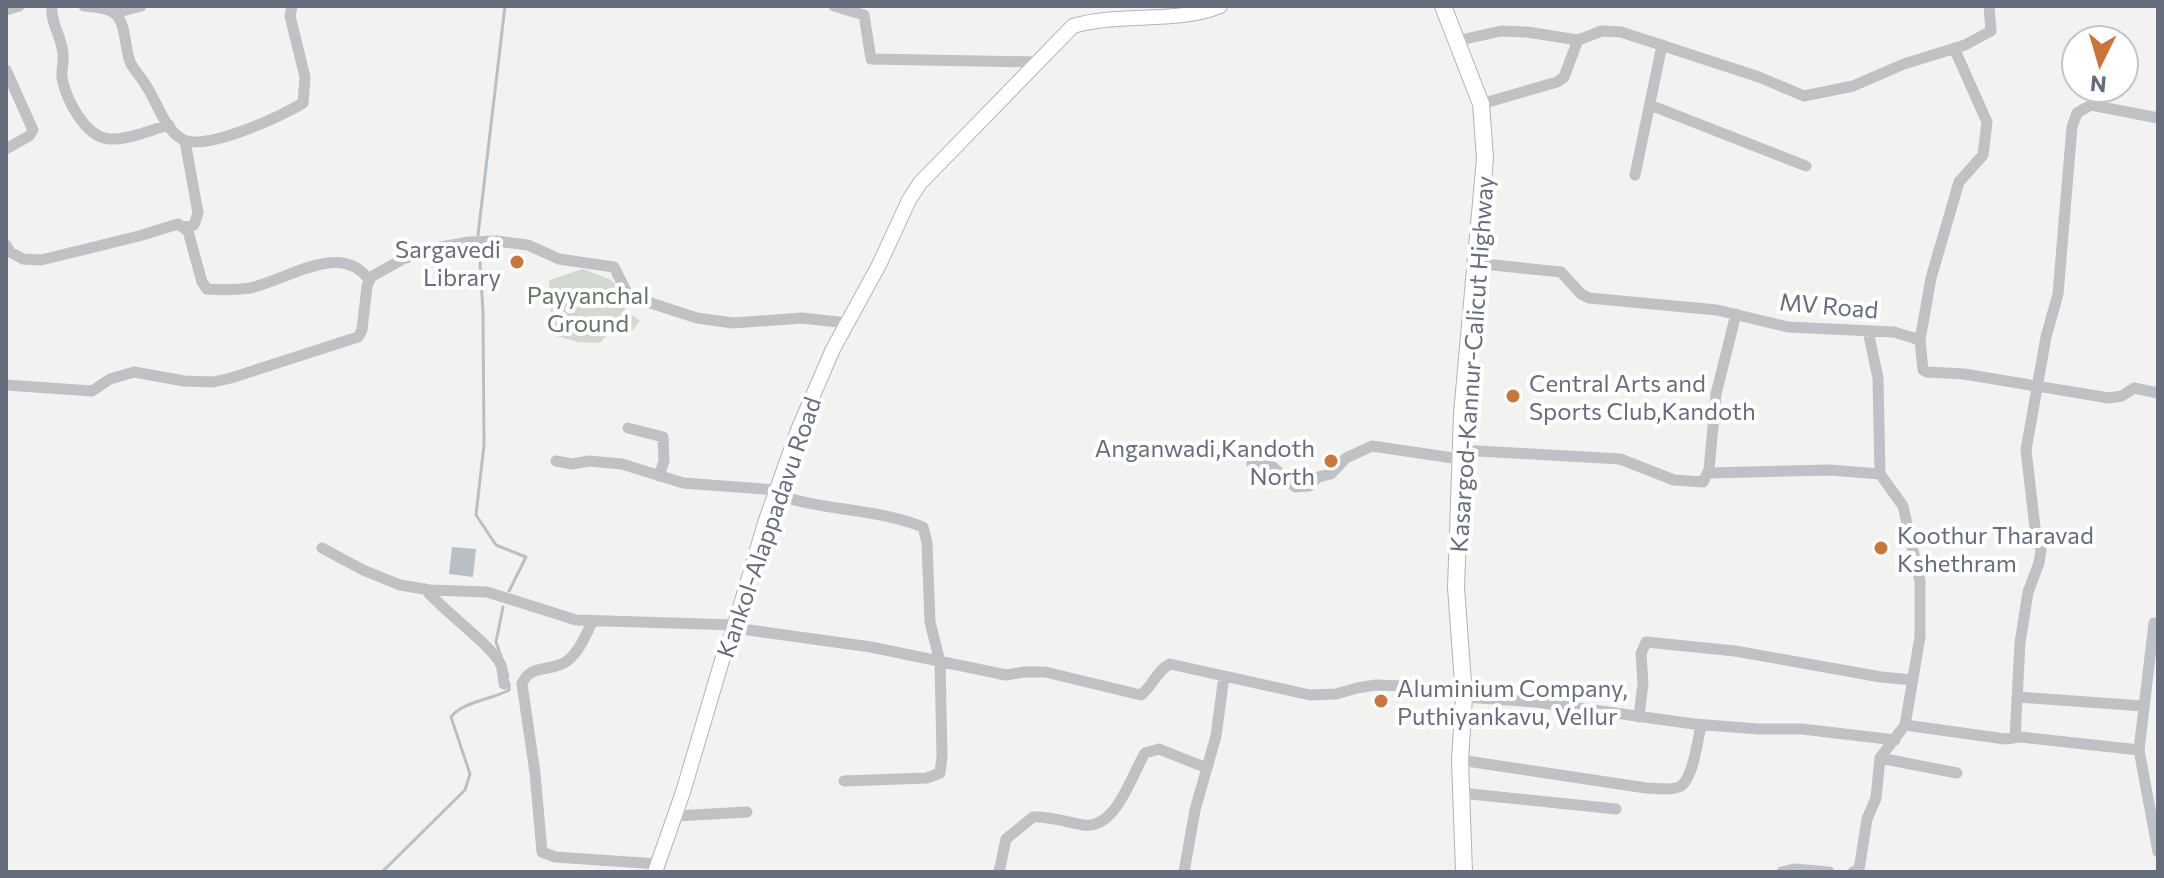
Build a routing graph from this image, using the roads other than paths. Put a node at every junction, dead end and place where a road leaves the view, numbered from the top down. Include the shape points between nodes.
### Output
1 (19, 6) edge
2 (52, 6) edge
3 (84, 6) edge
4 (141, 6) edge
5 (292, 6) edge
6 (834, 6) edge
7 (1220, 6) edge
8 (1443, 6) edge
9 (1989, 6) edge
10 (6, 10) edge
11 (115, 13) junction
12 (1578, 40) junction
13 (1456, 41) junction
14 (1662, 45) junction
15 (1954, 48) junction
16 (1038, 62) junction
17 (6, 70) edge
18 (1481, 104) junction
19 (1650, 105) junction
20 (2158, 118) edge
21 (169, 125) junction
22 (185, 141) junction
23 (6, 149) edge
24 (1806, 166) dead end
25 (1635, 175) dead end
26 (183, 227) junction
27 (6, 245) edge
28 (1474, 263) junction
29 (369, 280) junction
30 (1736, 314) junction
31 (847, 323) junction
32 (1868, 331) junction
33 (1920, 340) junction
34 (6, 385) edge
35 (2036, 385) junction
36 (2158, 393) edge
37 (628, 428) dead end
38 (1461, 454) junction
39 (556, 461) dead end
40 (1252, 464) dead end
41 (1708, 473) junction
42 (1880, 474) junction
43 (659, 476) junction
44 (776, 492) junction
45 (322, 548) dead end
46 (425, 589) junction
47 (592, 622) junction
48 (2158, 624) edge
49 (734, 626) junction
50 (940, 662) junction
51 (1224, 676) junction
52 (1913, 680) junction
53 (504, 684) dead end
54 (1464, 693) junction
55 (2017, 697) junction
56 (2143, 706) junction
57 (1639, 717) junction
58 (1701, 725) junction
59 (1905, 725) junction
60 (2015, 738) junction
61 (1895, 740) junction
62 (2139, 750) junction
63 (1880, 758) junction
64 (1460, 760) junction
65 (1207, 768) junction
66 (1957, 773) dead end
67 (844, 781) dead end
68 (1461, 793) junction
69 (1616, 809) dead end
70 (747, 812) dead end
71 (675, 816) junction
72 (2154, 816) edge
73 (2158, 852) edge
74 (657, 868) edge
75 (999, 872) edge
76 (1184, 872) edge
77 (1464, 872) edge
78 (1782, 872) edge
79 (1829, 872) edge
80 (1853, 872) edge

1 - 10 street
2 - 21 street via 63,53 62,77 73,106 92,132 119,139
3 - 11 street
4 - 11 street
5 - 22 street via 305,77 303,103 241,133
6 - 16 street via 864,15 871,59
7 - 16 main road, Kankol-Alappadavu Road via 1095,19 1073,26
8 - 13 highway, Kasargod-Kannur-Calicut Highway
9 - 15 street via 1991,31
11 - 21 street via 131,64
12 - 13 street via 1501,31
12 - 14 street via 1611,31
12 - 18 street via 1564,77 1557,82
13 - 18 highway, Kasargod-Kannur-Calicut Highway
14 - 15 street via 1804,96 1853,86
14 - 19 street
15 - 33 street via 1987,122 1983,155 1959,182 1931,278
16 - 31 main road, Kankol-Alappadavu Road via 920,183
17 - 23 street via 33,130
18 - 28 highway, Kasargod-Kannur-Calicut Highway via 1485,158
19 - 24 street
19 - 25 street
20 - 35 street via 2091,105 2077,113 2058,294
21 - 22 street
22 - 26 street via 198,213 194,225
26 - 27 street via 178,224 41,260 23,259
26 - 29 street via 207,289 249,288 338,262 361,268
28 - 30 street, MV Road via 1561,272 1589,298
28 - 38 highway, Kasargod-Kannur-Calicut Highway
29 - 31 street via 430,249 496,241 528,245 559,259 614,267 632,297 697,318
29 - 34 street via 358,337 231,378 184,381 134,372 92,391
30 - 32 street, MV Road via 1788,327
30 - 41 street via 1716,394
31 - 44 main road, Kankol-Alappadavu Road
32 - 33 street, MV Road
32 - 42 street via 1878,378
33 - 35 street via 1923,370
35 - 36 street via 2109,398 2134,388
35 - 55 street via 2026,450 2041,550 2028,592
37 - 43 street via 663,437
38 - 40 street via 1372,446 1309,486 1295,487 1273,467
38 - 41 street via 1620,459 1674,480 1703,482
38 - 54 highway, Kasargod-Kannur-Calicut Highway via 1456,587
39 - 43 street via 622,464
41 - 42 street
42 - 52 street via 1903,506 1920,581
43 - 44 street
44 - 49 main road, Kankol-Alappadavu Road
44 - 50 street via 923,527 930,622
45 - 46 street via 400,585
46 - 47 street via 487,592
46 - 53 street via 492,652
47 - 49 street
47 - 74 street via 568,660 534,670 522,684 542,852
48 - 56 street via 2154,623
49 - 50 street
49 - 71 main road, Kankol-Alappadavu Road
50 - 51 street via 1006,675 1045,672 1141,695 1170,664
50 - 67 street via 940,773
51 - 54 street via 1310,695 1376,685
51 - 65 street
52 - 57 street via 1646,642
52 - 59 street
54 - 57 street
54 - 64 highway, Kasargod-Kannur-Calicut Highway
55 - 56 street
55 - 60 street
56 - 62 street
57 - 58 street
58 - 61 street
58 - 64 street via 1690,772 1676,788
59 - 60 street
59 - 61 street
60 - 62 street
61 - 63 street
62 - 72 street
63 - 66 street
63 - 80 street via 1862,863
64 - 68 highway, Kasargod-Kannur-Calicut Highway
65 - 75 street via 1150,750 1104,822 1096,826 1033,817 1006,839
65 - 76 street
68 - 69 street
68 - 77 highway, Kasargod-Kannur-Calicut Highway
70 - 71 street
71 - 74 main road, Kankol-Alappadavu Road
72 - 73 street
78 - 79 street

